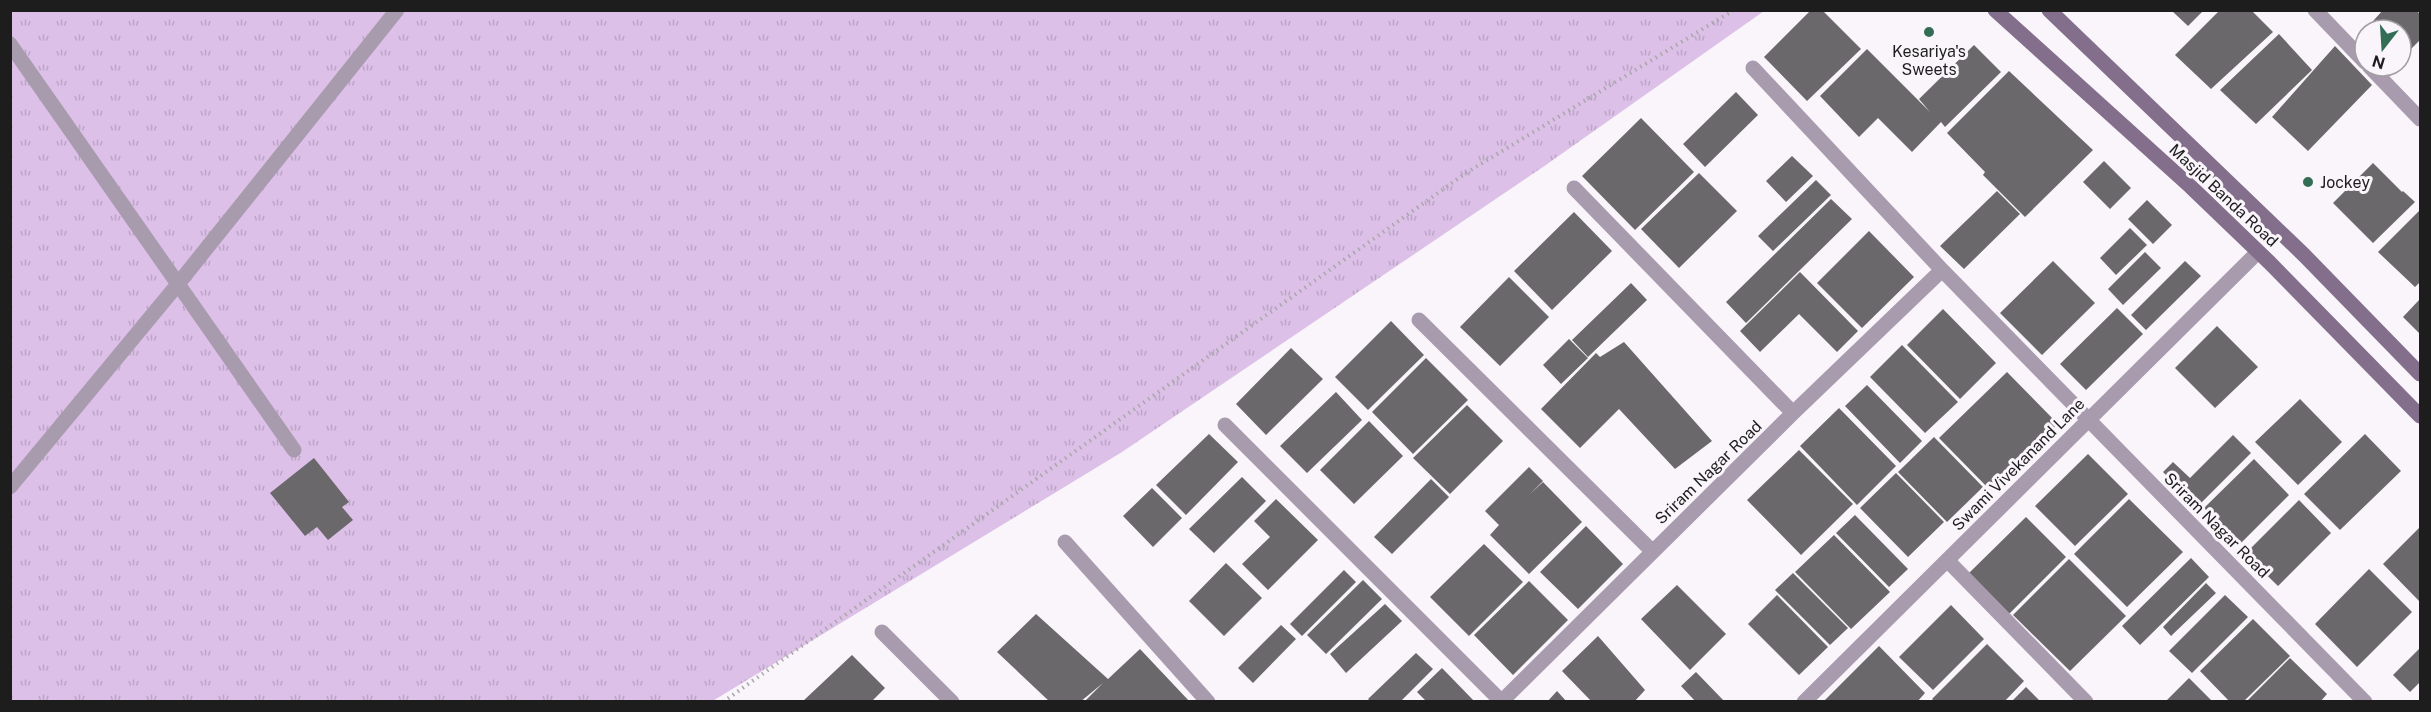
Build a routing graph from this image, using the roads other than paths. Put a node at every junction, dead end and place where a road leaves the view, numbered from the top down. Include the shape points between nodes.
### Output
1 (397, 10) edge
2 (1995, 10) edge
3 (2049, 10) edge
4 (2315, 10) edge
5 (10, 44) edge
6 (2353, 50) edge
7 (1753, 68) dead end
8 (2381, 78) edge
9 (2421, 118) edge
10 (1574, 188) dead end
11 (2258, 252) junction
12 (1942, 270) junction
13 (178, 284) junction
14 (1419, 320) dead end
15 (2421, 374) edge
16 (1793, 413) junction
17 (2421, 416) edge
18 (2088, 420) junction
19 (1224, 426) dead end
20 (294, 450) dead end
21 (10, 487) edge
22 (1065, 542) dead end
23 (1652, 551) junction
24 (1947, 560) junction
25 (882, 632) dead end
26 (1501, 701) edge
27 (952, 702) edge
28 (1208, 702) edge
29 (1804, 702) edge
30 (2086, 702) edge
31 (2365, 702) edge

1 - 13 street
2 - 11 main road, Masjid Banda Road
3 - 15 main road, Masjid Banda Road via 2304,255
4 - 6 street
5 - 13 street
7 - 12 street, Sriram Nagar Road
8 - 9 street
10 - 16 street
11 - 17 main road, Masjid Banda Road
11 - 18 street, Swami Vivekanand Lane
12 - 16 street, Sriram Nagar Road
12 - 18 street, Sriram Nagar Road
13 - 20 street
13 - 21 street
14 - 23 street
16 - 23 street, Sriram Nagar Road
18 - 24 street, Swami Vivekanand Lane
18 - 31 street, Sriram Nagar Road
19 - 26 street
22 - 28 street
23 - 26 street, Sriram Nagar Road
24 - 29 street, Swami Vivekanand Lane
24 - 30 street
25 - 27 street

